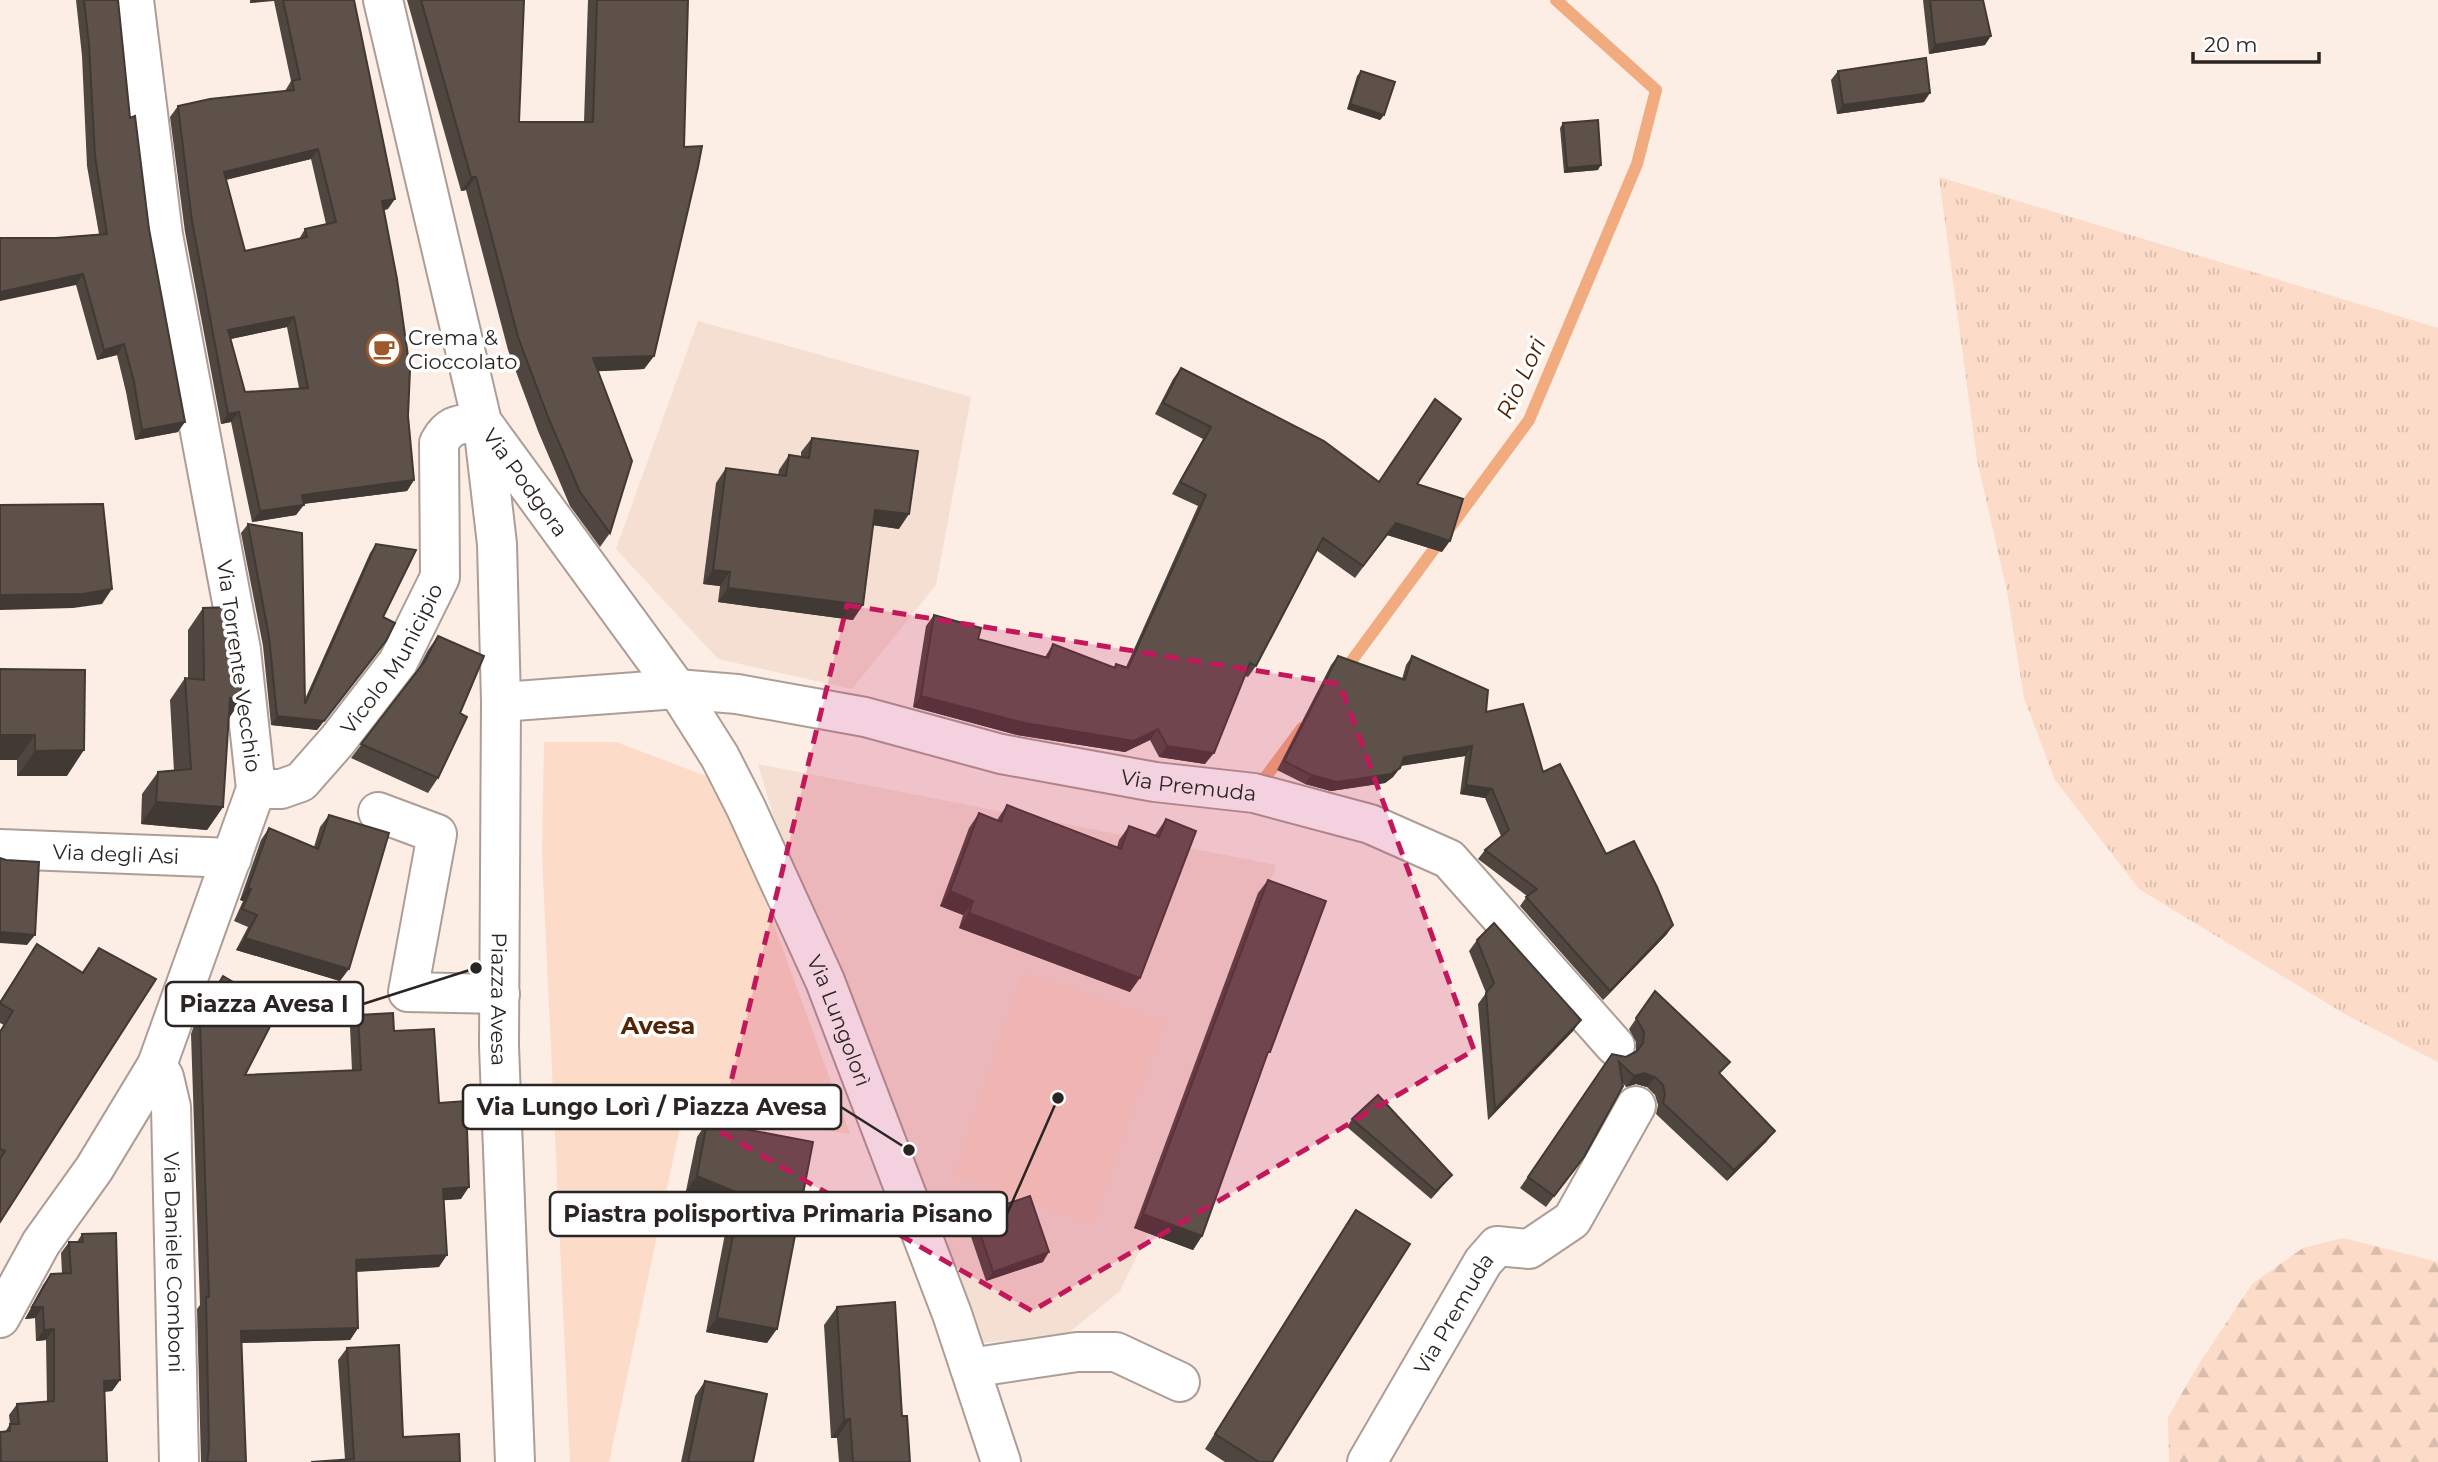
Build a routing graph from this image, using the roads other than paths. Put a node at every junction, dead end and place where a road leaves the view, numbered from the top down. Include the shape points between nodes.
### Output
1 (134, 0) edge
2 (383, 0) edge
3 (482, 422) junction
4 (677, 689) junction
5 (500, 702) junction
6 (256, 789) junction
7 (378, 812) dead end
8 (0, 849) edge
9 (232, 858) junction
10 (500, 995) junction
11 (1615, 1046) dead end
12 (157, 1065) junction
13 (1636, 1106) dead end
14 (0, 1318) edge
15 (970, 1368) junction
16 (1180, 1382) dead end
17 (178, 1462) edge
18 (515, 1462) edge
19 (1001, 1462) edge
20 (1367, 1462) edge

1 - 6 street, Via Torrente Vecchio via 163,235 241,650
2 - 3 street, Via Podgora
3 - 4 street, Via Podgora
3 - 5 street, Piazza Avesa via 497,544
3 - 6 street, Vicolo Municipio via 454,426 439,443 440,577 398,662 301,782 281,789
4 - 5 street
4 - 11 street, Via Premuda via 737,694 864,717 1001,754 1155,782 1254,793 1370,824 1449,859
4 - 15 street, Via Lungolorì via 741,798 825,981
5 - 10 street, Piazza Avesa
6 - 9 street, Via Torrente Vecchio
7 - 10 street via 438,834 408,992
8 - 9 street, Via degli Asi
9 - 12 street, Via Torrente Vecchio
10 - 18 street, Piazza Avesa
12 - 14 street, Via Torrente Vecchio via 94,1169 41,1242
12 - 17 street, Via Daniele Comboni via 171,1107
13 - 20 street, Via Premuda via 1572,1220 1529,1249 1497,1246 1483,1262
15 - 16 street via 1077,1352 1116,1352
15 - 19 street, Via Lungolorì

